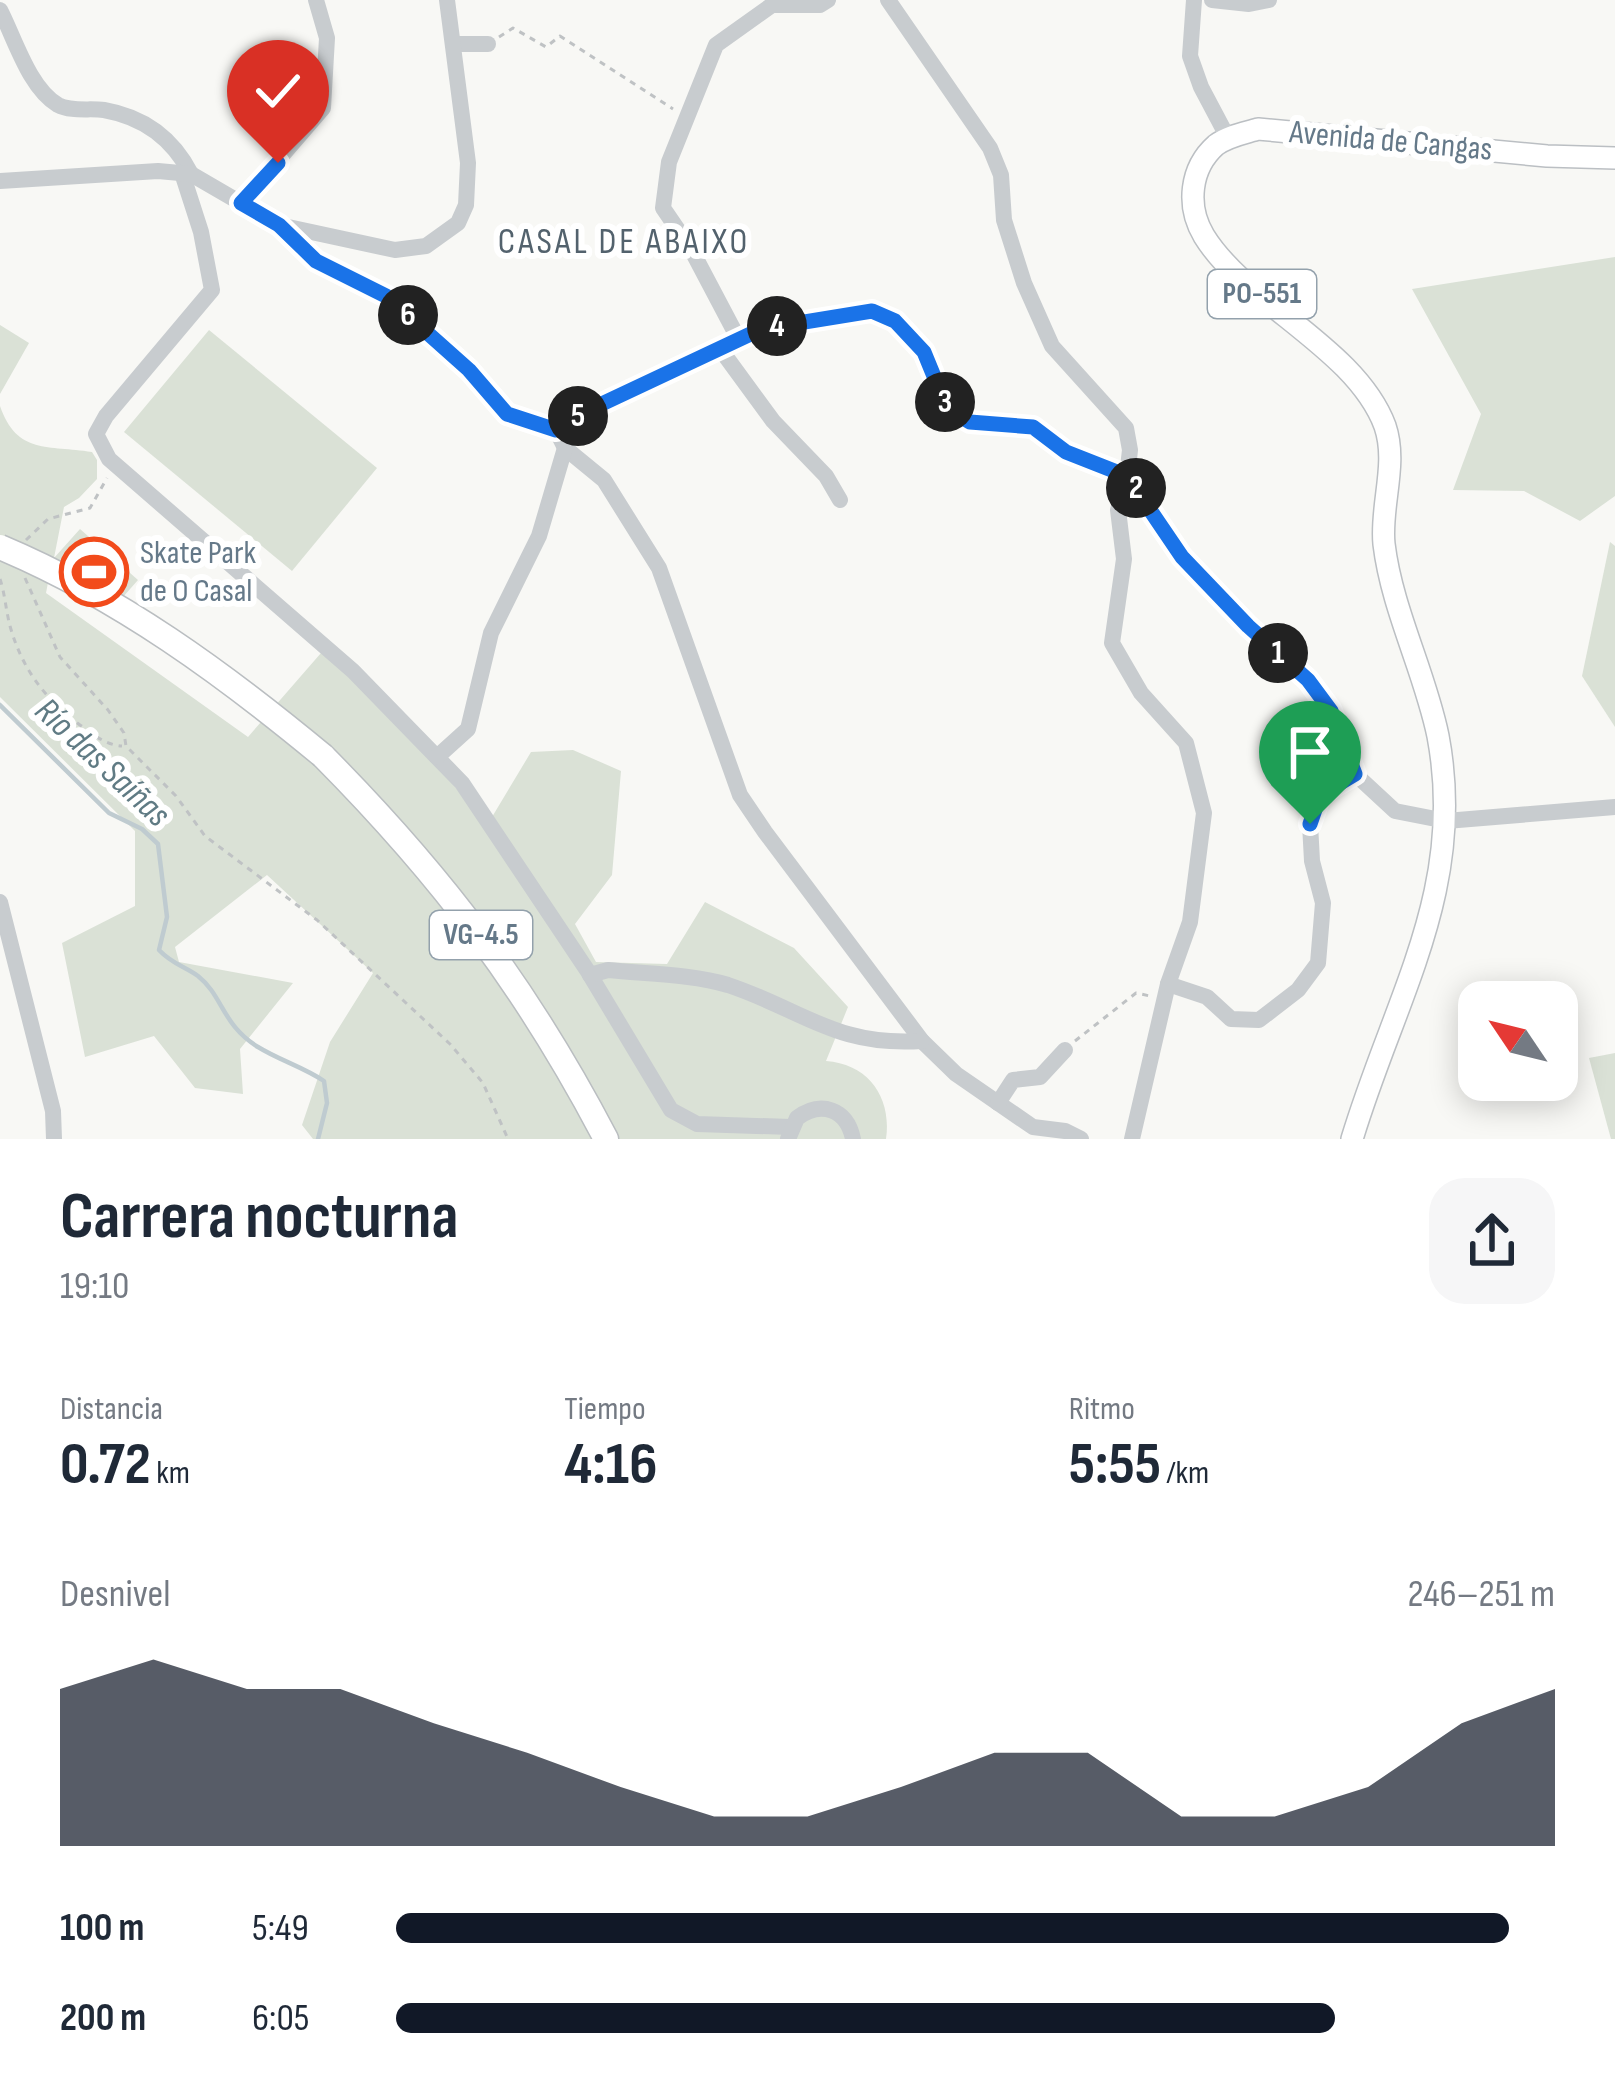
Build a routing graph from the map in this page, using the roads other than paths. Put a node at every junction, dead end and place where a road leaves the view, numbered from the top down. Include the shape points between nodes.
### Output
1 (316, 0) edge
2 (447, 0) edge
3 (828, 0) edge
4 (865, 0) edge
5 (1194, 0) edge
6 (1212, 0) edge
7 (1269, 0) edge
8 (890, 3) edge
9 (0, 10) edge
10 (453, 44) junction
11 (488, 44) road end
12 (1228, 138) junction
13 (1615, 158) edge
14 (186, 174) junction
15 (0, 181) edge
16 (241, 203) junction
17 (279, 225) junction
18 (739, 340) junction
19 (722, 350) junction
20 (556, 430) junction
21 (566, 448) junction
22 (1127, 476) junction
23 (840, 500) dead end
24 (11, 548) edge
25 (437, 757) junction
26 (1355, 774) junction
27 (1615, 807) edge
28 (1446, 821) junction
29 (0, 902) edge
30 (590, 975) junction
31 (1168, 984) junction
32 (922, 1041) junction
33 (1064, 1050) road end
34 (998, 1103) junction
35 (788, 1135) edge
36 (54, 1139) edge
37 (606, 1139) edge
38 (853, 1139) edge
39 (1081, 1139) edge
40 (1132, 1139) edge
41 (1352, 1139) edge

1 - 16 street via 327,38 323,109
2 - 10 street
3 - 18 street via 772,5 716,45 669,162 663,208
4 - 8 street
5 - 12 street via 1190,56
6 - 7 street
8 - 22 street via 990,148 1024,283 1052,346 1126,428
9 - 14 street via 41,91 61,108 107,110 157,131 178,149
10 - 11 street
10 - 17 street via 468,163 458,223 426,246 395,250
12 - 13 main road, Avenida de Cangas via 1258,129
12 - 28 main road, PO-551 via 1192,183 1203,235 1343,367 1385,427 1384,542 1437,734
14 - 15 street
14 - 16 street
14 - 25 street via 212,290 96,434 109,459 353,671
16 - 17 street
17 - 20 street via 316,261 386,296 507,414
18 - 19 street
18 - 22 street via 761,329 872,311 895,321 924,352 947,408 970,422 1033,427 1066,452
19 - 20 street
19 - 23 street
20 - 21 street
21 - 25 street via 538,536 491,633 467,729
21 - 32 street via 604,480 658,568 740,795
22 - 26 street via 1182,557 1308,680 1331,711
22 - 31 street via 1112,643 1141,693 1186,742 1204,813 1190,922
24 - 37 highway, VG-4.5, bridge via 147,623 323,755 473,922
25 - 30 street
26 - 28 street via 1395,812
26 - 31 street via 1320,795 1310,824 1322,923 1318,963 1298,990 1258,1020 1231,1019 1208,998
27 - 28 street
28 - 41 main road, PO-551 via 1424,941
29 - 36 street
30 - 32 street via 608,970 725,984 843,1036
30 - 35 street via 670,1110 697,1124
31 - 40 street
32 - 34 street
33 - 34 street via 1040,1077 1013,1080
34 - 39 street via 1033,1127
35 - 38 street via 806,1112 827,1108 845,1120

